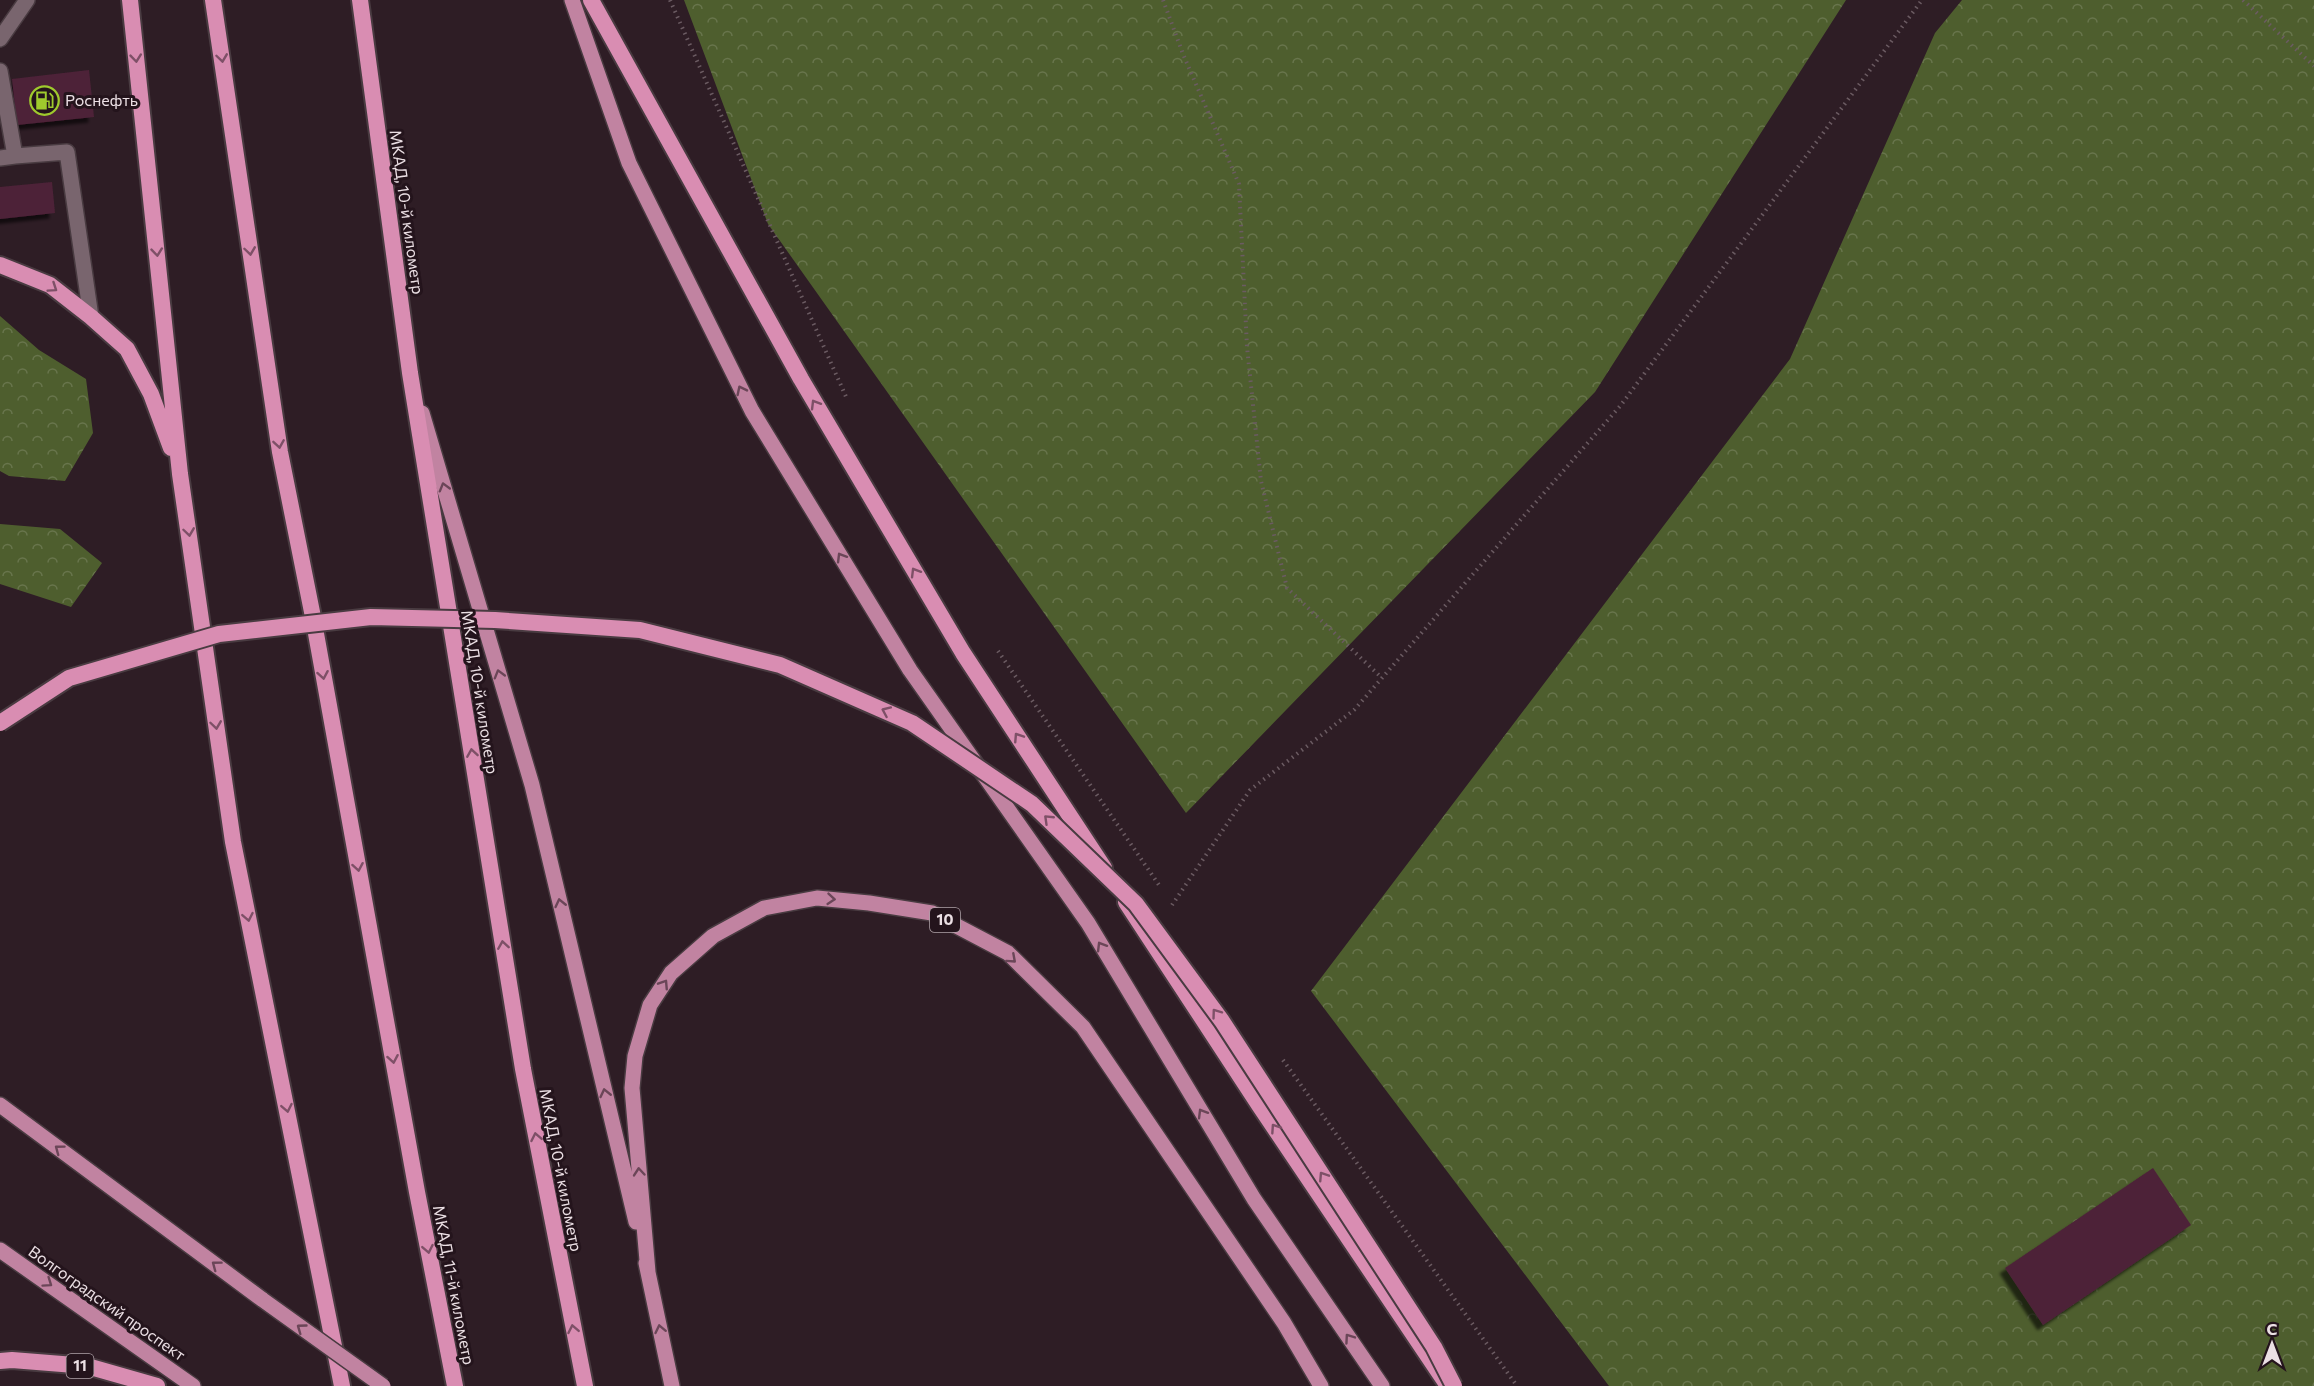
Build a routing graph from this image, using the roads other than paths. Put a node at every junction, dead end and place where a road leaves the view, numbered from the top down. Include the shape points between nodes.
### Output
1 (27, 0) edge
2 (130, 0) edge
3 (213, 0) edge
4 (360, 0) edge
5 (572, 0) edge
6 (591, 0) edge
7 (0, 39) edge
8 (0, 70) edge
9 (8, 157) edge
10 (0, 265) edge
11 (91, 317) junction
12 (410, 373) junction
13 (180, 474) junction
14 (0, 723) edge
15 (0, 1105) edge
16 (0, 1250) edge
17 (648, 1272) junction
18 (0, 1361) edge
19 (157, 1386) edge
20 (193, 1386) edge
21 (342, 1386) edge
22 (383, 1386) edge
23 (455, 1386) edge
24 (585, 1386) edge
25 (672, 1386) edge
26 (1321, 1386) edge
27 (1382, 1386) edge
28 (1448, 1386) edge
29 (1454, 1386) edge

1 - 7 lane
2 -> 13 highway
3 -> 23 highway, МКАД, 11-й километр via 280,452
4 - 12 highway, МКАД, 10-й километр
27 -> 5 main road via 1254,1199 1088,923 910,670 752,411 629,163
28 -> 6 highway via 963,653 801,379
8 - 9 lane
9 - 11 lane via 67,152
10 -> 11 highway via 50,285
11 - 13 highway via 127,350 152,394
17 -> 12 main road via 532,785
24 -> 12 highway, МКАД, 10-й километр via 523,1069
13 -> 21 highway via 233,842
29 -> 14 highway, bridge via 1434,1347 1222,1021 1136,904 1032,804 912,723 780,664 640,630 371,617 219,634 69,678
22 -> 15 main road, bridge
16 -> 20 main road, Волгоградский проспект
25 -> 17 main road
17 -> 26 main road, 10 via 632,1088 635,1056 650,1005 671,973 713,936 764,908 817,898 933,913 1008,953 1083,1027 1284,1323
18 - 19 highway, 11 via 87,1366

